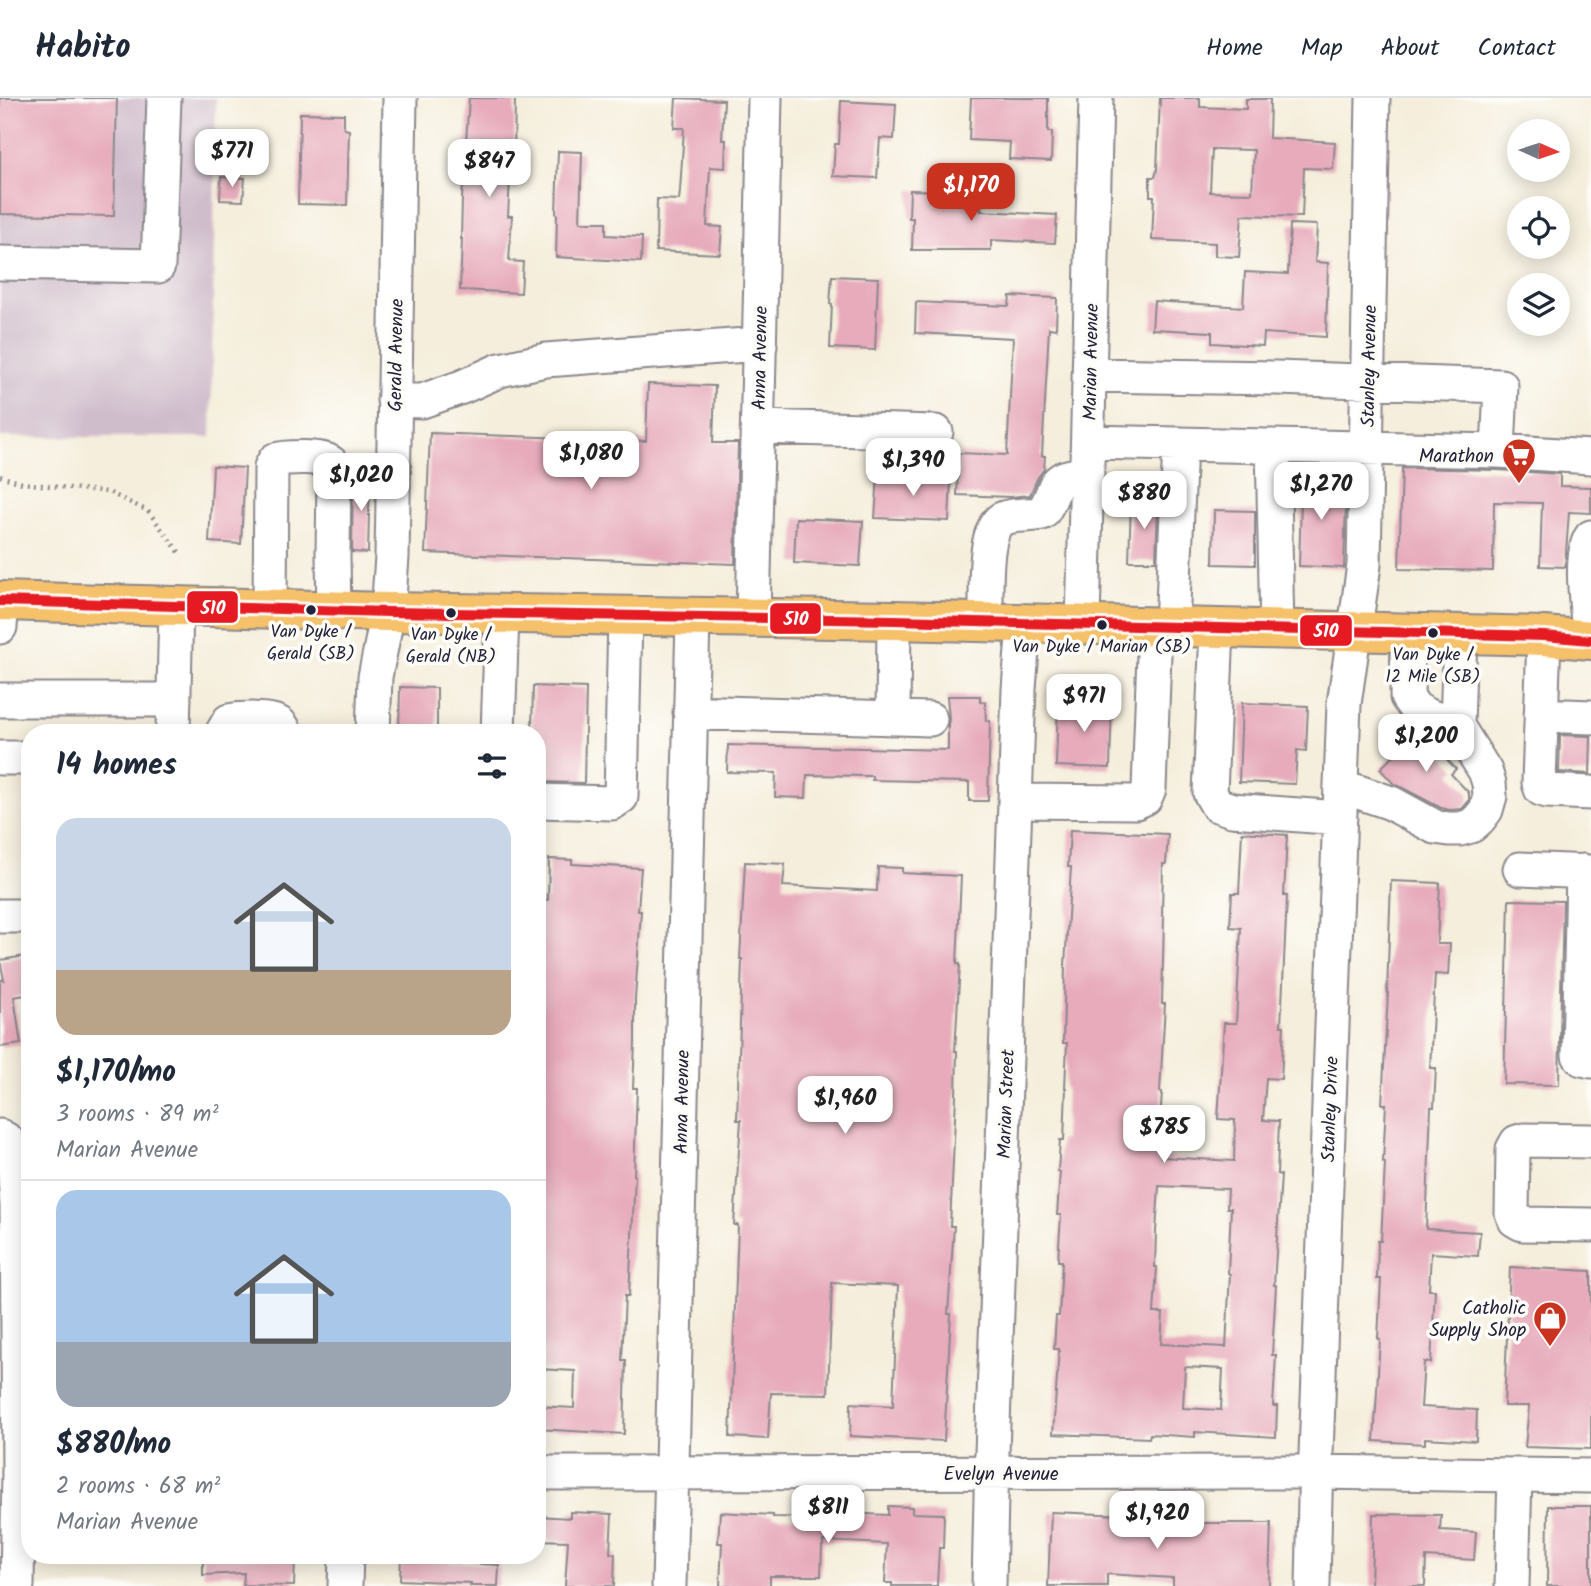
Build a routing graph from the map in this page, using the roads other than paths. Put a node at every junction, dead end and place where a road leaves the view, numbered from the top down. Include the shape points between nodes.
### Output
1 (164, 98) edge
2 (400, 98) edge
3 (765, 98) edge
4 (1096, 98) edge
5 (1373, 98) edge
6 (0, 263) edge
7 (760, 346) junction
8 (1089, 375) junction
9 (1367, 382) junction
10 (394, 400) junction
11 (758, 427) junction
12 (936, 432) dead end
13 (1087, 442) junction
14 (1180, 444) junction
15 (1273, 446) junction
16 (1366, 449) junction
17 (1498, 451) junction
18 (1591, 457) edge
19 (1087, 474) junction
20 (1591, 537) edge
21 (176, 606) junction
22 (270, 609) junction
23 (1, 610) edge
24 (334, 611) junction
25 (388, 612) junction
26 (502, 614) junction
27 (625, 617) junction
28 (693, 618) junction
29 (753, 618) junction
30 (894, 620) junction
31 (986, 622) junction
32 (1024, 623) junction
33 (1083, 625) junction
34 (1163, 627) junction
35 (1217, 629) junction
36 (1277, 630) junction
37 (1354, 632) junction
38 (1408, 634) junction
39 (1460, 635) junction
40 (1544, 636) junction
41 (1590, 640) edge
42 (0, 701) edge
43 (174, 701) junction
44 (690, 712) junction
45 (1541, 715) junction
46 (1591, 717) edge
47 (893, 718) junction
48 (930, 719) dead end
49 (173, 724) edge
50 (227, 724) edge
51 (281, 724) edge
52 (373, 724) edge
53 (498, 724) edge
54 (1457, 726) junction
55 (0, 758) edge
56 (21, 758) edge
57 (1591, 793) edge
58 (546, 801) edge
59 (1016, 801) junction
60 (1340, 802) junction
61 (1520, 869) dead end
62 (1587, 871) edge
63 (0, 916) edge
64 (21, 916) edge
65 (1591, 1061) edge
66 (3, 1138) edge
67 (1591, 1141) edge
68 (1591, 1225) edge
69 (21, 1338) edge
70 (1315, 1472) junction
71 (546, 1473) edge
72 (991, 1473) junction
73 (673, 1474) junction
74 (1515, 1475) junction
75 (1591, 1476) edge
76 (21, 1528) edge
77 (346, 1564) edge
78 (17, 1586) edge
79 (345, 1586) edge
80 (669, 1586) edge
81 (989, 1586) edge
82 (1313, 1586) edge
83 (1512, 1586) edge

1 - 6 street via 158,266
2 - 10 street, Gerald Avenue
3 - 7 street, Anna Avenue
4 - 8 street, Marian Avenue
5 - 9 street, Stanley Avenue
7 - 10 street via 546,360 500,370 422,401
7 - 11 street, Anna Avenue
8 - 9 street
8 - 13 street, Marian Avenue
9 - 16 street, Stanley Avenue
9 - 17 street via 1501,386
10 - 25 street, Gerald Avenue
11 - 12 street
11 - 29 street, Anna Avenue
13 - 14 street
13 - 19 street, Marian Avenue
14 - 15 street
14 - 34 street
15 - 16 street
15 - 36 street
16 - 17 street
16 - 37 street, Stanley Avenue via 1364,565
17 - 18 street
19 - 31 street via 1063,478 1056,484 1042,513 1002,518 993,526
19 - 33 street, Marian Avenue
20 - 41 street via 1586,544 1585,573
21 - 22 main road
21 - 23 main road
21 - 43 street
22 - 24 main road
22 - 24 street via 271,467 283,457 327,459 332,464
24 - 25 main road
25 - 26 main road
25 - 52 street, Gerald Avenue via 375,677
26 - 27 main road
26 - 53 street
27 - 28 main road
27 - 58 street via 621,797 612,803
28 - 29 main road
28 - 44 street, Anna Avenue
29 - 30 main road
30 - 31 main road
30 - 47 street
31 - 32 main road
32 - 33 main road
32 - 59 street, Marian Street
33 - 34 main road
34 - 35 main road
34 - 59 street via 1145,799
35 - 36 main road
35 - 60 street via 1210,793 1217,805 1232,810
36 - 37 main road
37 - 38 main road
37 - 60 street, Stanley Drive via 1344,704
38 - 39 main road
38 - 54 street via 1407,697 1426,715
39 - 40 main road
39 - 54 street
40 - 41 main road
40 - 45 street
42 - 43 street
43 - 49 street
44 - 47 street
44 - 73 street, Anna Avenue
45 - 46 street
45 - 57 street via 1541,789
47 - 48 street
50 - 51 street via 236,719
54 - 60 street via 1489,783 1486,810 1471,826 1435,827 1391,803
55 - 56 street
59 - 72 street, Marian Street
60 - 70 street, Stanley Drive
61 - 62 street
62 - 65 street via 1579,1055
63 - 64 street
66 - 69 street via 14,1162
67 - 68 street via 1517,1142 1512,1213 1522,1224
70 - 72 street, Evelyn Avenue
70 - 74 street, Evelyn Avenue
70 - 82 street, Stanley Drive
71 - 73 street, Evelyn Avenue
72 - 73 street, Evelyn Avenue
72 - 81 street, Marian Street
73 - 80 street, Anna Avenue
74 - 75 street, Evelyn Avenue
74 - 83 street
76 - 78 street
77 - 79 street

